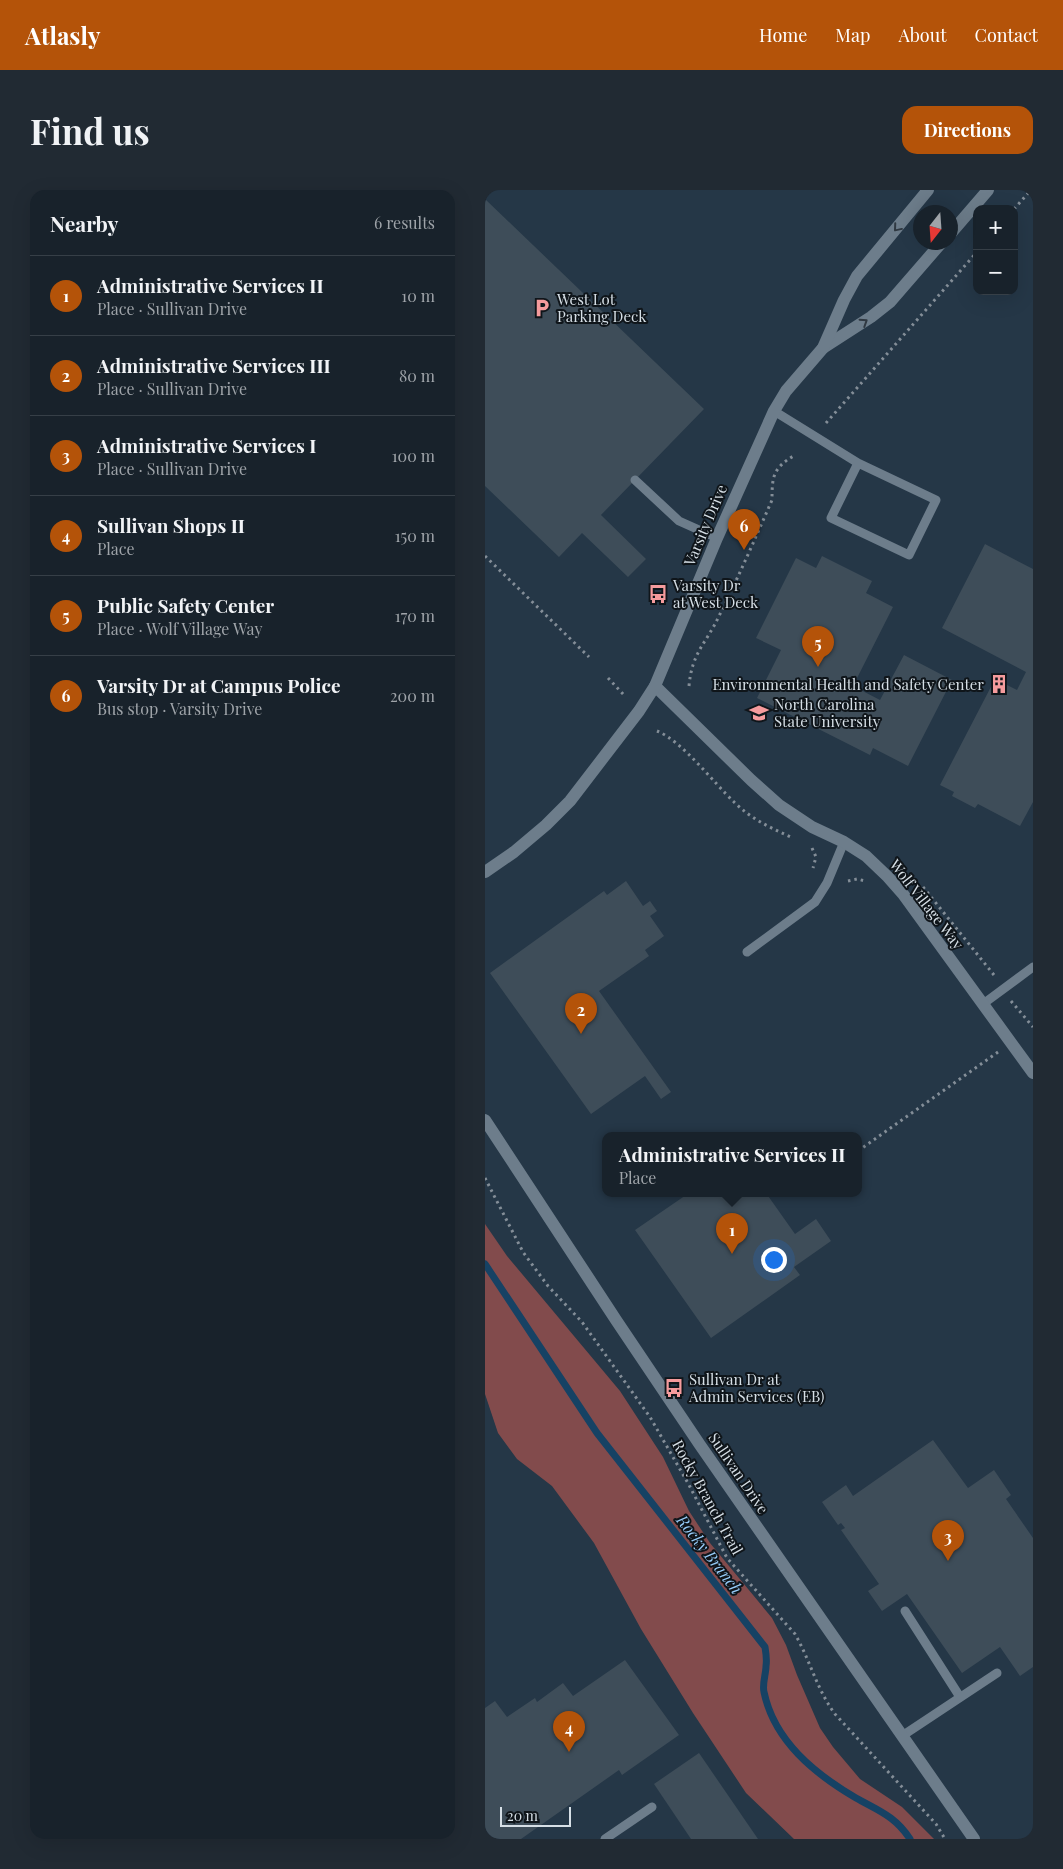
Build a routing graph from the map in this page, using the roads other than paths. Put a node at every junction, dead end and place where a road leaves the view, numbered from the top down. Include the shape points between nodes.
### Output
1 (928, 190) edge
2 (988, 190) edge
3 (958, 225) edge
4 (935, 250) edge
5 (823, 348) junction
6 (774, 411) junction
7 (858, 463) junction
8 (635, 480) dead end
9 (717, 538) junction
10 (655, 686) junction
11 (844, 842) junction
12 (485, 872) edge
13 (747, 952) dead end
14 (1033, 967) edge
15 (983, 1004) junction
16 (1033, 1073) edge
17 (485, 1120) edge
18 (905, 1611) dead end
19 (997, 1673) dead end
20 (961, 1697) junction
21 (902, 1736) junction
22 (652, 1807) dead end
23 (605, 1839) edge
24 (974, 1839) edge

1 -> 5 street, Varsity Drive via 857,276
2 - 3 street
5 -> 4 street, Varsity Drive via 890,302
5 - 6 street, Varsity Drive
6 - 7 lane
6 - 9 street, Varsity Drive
7 - 7 lane via 936,500 909,556 831,518
8 - 9 lane via 679,521
9 - 10 street, Varsity Drive
10 - 11 street, Wolf Village Way via 779,805 812,827
10 - 12 street, Varsity Drive via 571,801 514,852
11 - 13 lane via 815,902
11 - 15 street, Wolf Village Way via 866,856 888,877
14 - 15 lane
15 - 16 street, Wolf Village Way
17 - 21 street, Sullivan Drive via 621,1328
18 - 20 lane
19 - 20 lane
20 - 21 lane
21 - 24 street, Sullivan Drive
22 - 23 lane

